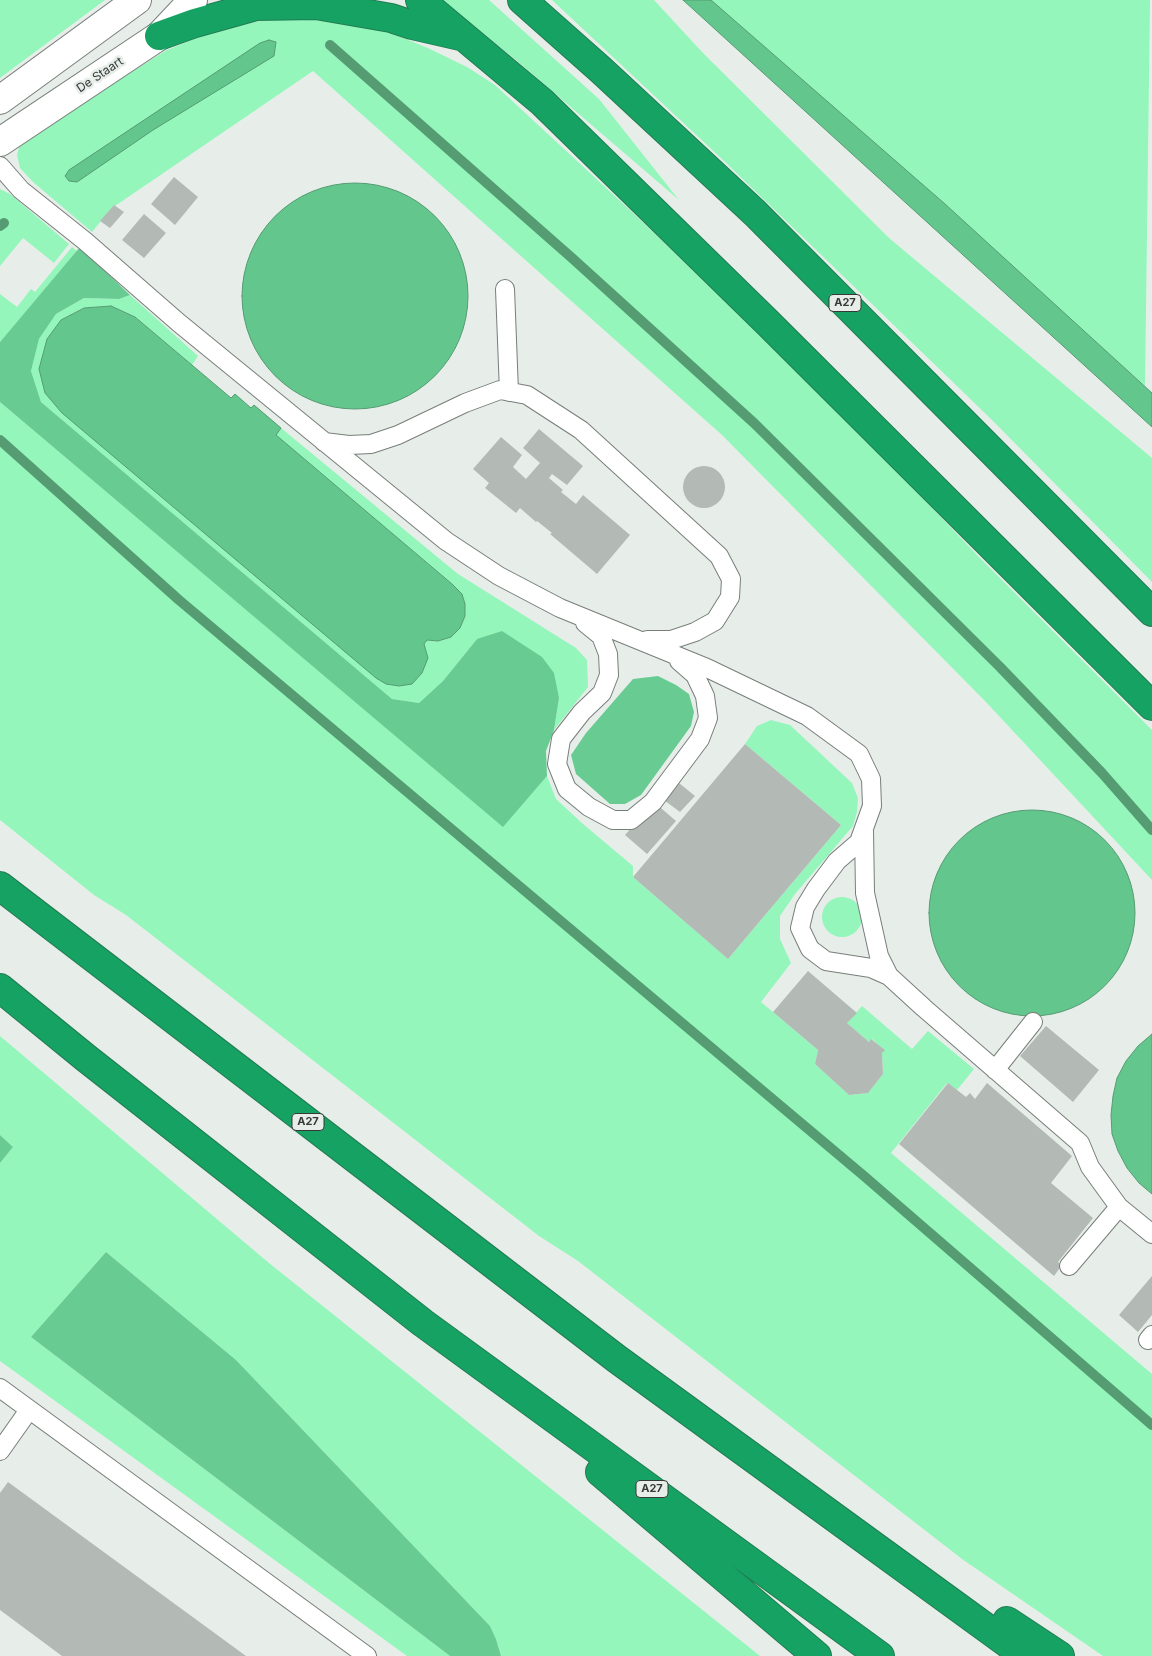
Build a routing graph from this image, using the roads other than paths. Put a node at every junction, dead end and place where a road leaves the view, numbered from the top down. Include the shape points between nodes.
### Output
1 (137, 0) edge
2 (193, 0) edge
3 (420, 0) edge
4 (522, 0) edge
5 (159, 36) junction
6 (464, 37) junction
7 (0, 100) edge
8 (0, 142) edge
9 (0, 166) edge
10 (505, 289) dead end
11 (509, 392) junction
12 (324, 442) junction
13 (1152, 612) edge
14 (576, 614) junction
15 (639, 640) junction
16 (670, 653) junction
17 (1152, 706) edge
18 (864, 827) junction
19 (0, 886) edge
20 (890, 976) junction
21 (0, 988) edge
22 (1033, 1022) dead end
23 (994, 1070) junction
24 (1119, 1208) junction
25 (1152, 1234) edge
26 (1069, 1266) dead end
27 (423, 1323) junction
28 (617, 1359) junction
29 (0, 1388) edge
30 (29, 1410) junction
31 (0, 1452) edge
32 (367, 1656) edge
33 (817, 1656) edge
34 (880, 1656) edge
35 (1025, 1656) edge
36 (1060, 1656) edge

1 - 7 main road
2 - 5 main road, De Staart
3 - 6 highway
4 - 13 highway, A27 via 755,213
5 - 6 highway via 256,6 316,5 391,18
5 - 8 main road, De Staart
6 - 17 highway via 542,102
9 - 12 lane via 21,190
10 - 11 lane
11 - 12 lane via 500,390 465,403 398,435 371,444
11 - 15 lane via 526,395 581,430 719,556 731,579 730,596 715,620 695,632 671,640
12 - 14 lane via 446,541 499,576
14 - 15 lane
14 - 16 lane via 601,636 608,654 609,675 602,693 561,739 557,764 567,789 588,807 613,820 631,820 653,802 700,739 708,718 705,696 694,675
15 - 16 lane
16 - 18 lane via 807,716 859,754 871,779 872,806
18 - 20 lane via 865,893 880,956
18 - 20 lane via 859,842 837,861 816,889 805,907 800,928 810,949 826,961 871,968
19 - 28 highway, A27
20 - 23 lane
21 - 27 highway, A27
22 - 23 lane
23 - 24 lane via 1080,1143 1090,1167
24 - 25 lane
24 - 26 lane
27 - 33 highway, A27
27 - 34 highway, A27
28 - 35 highway, A27
28 - 36 highway, A27
29 - 30 lane
30 - 31 lane
30 - 32 lane

